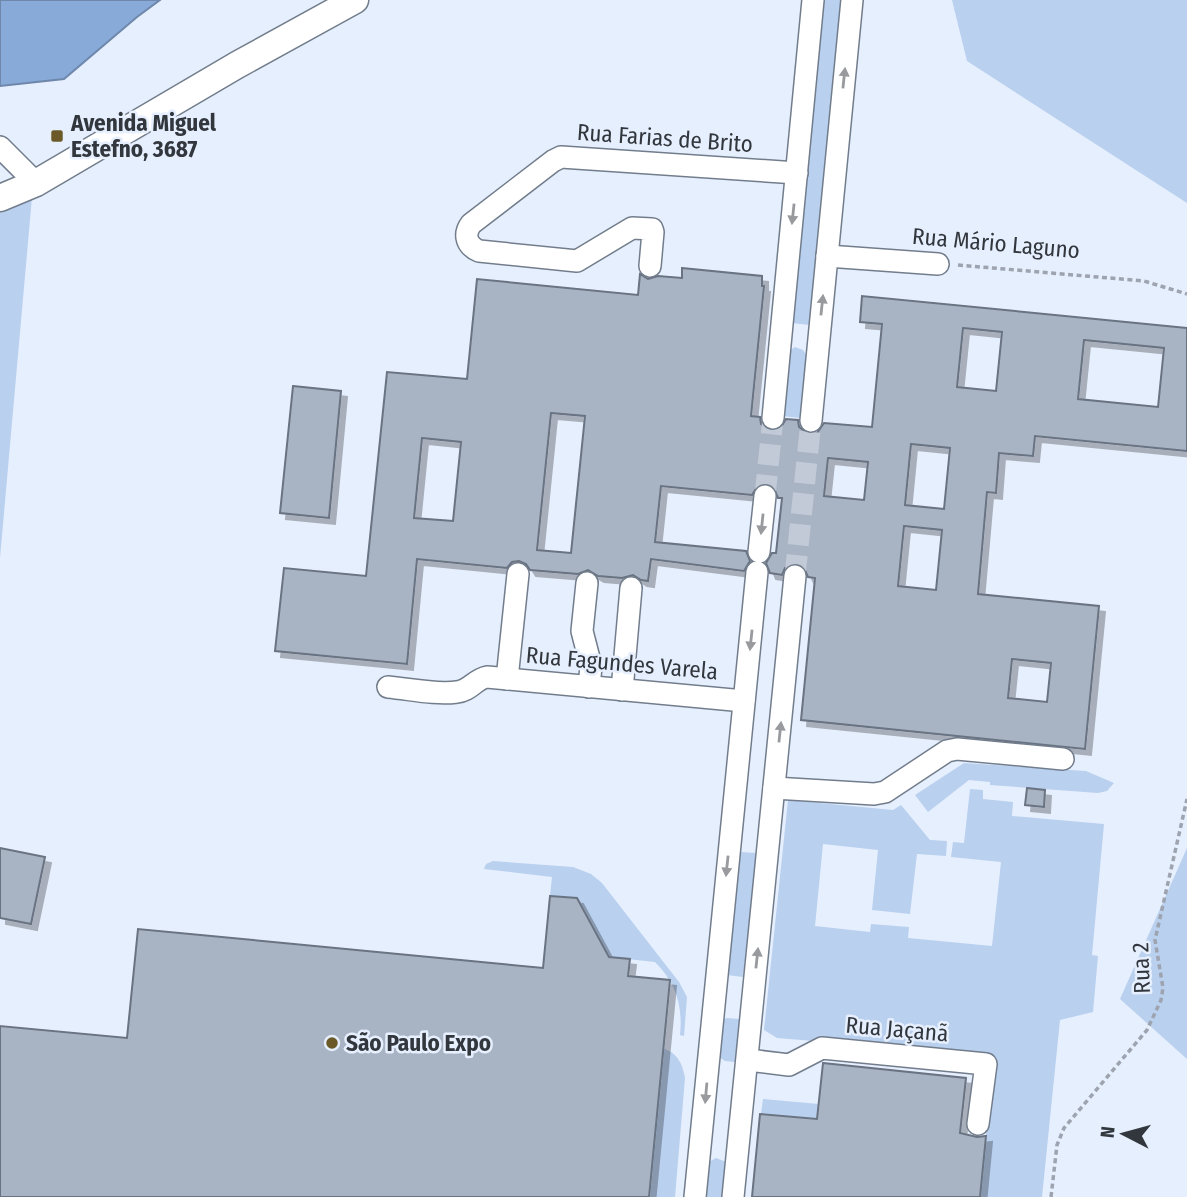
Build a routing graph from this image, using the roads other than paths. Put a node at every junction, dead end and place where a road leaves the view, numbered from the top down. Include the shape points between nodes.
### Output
1 (355, 0) edge
2 (813, 0) edge
3 (852, 0) edge
4 (0, 147) edge
5 (797, 173) junction
6 (36, 183) junction
7 (0, 198) edge
8 (827, 256) junction
9 (938, 264) road end
10 (650, 267) dead end
11 (781, 331) junction
12 (819, 335) junction
13 (773, 418) tunnel mouth
14 (811, 421) tunnel mouth
15 (765, 496) tunnel mouth
16 (518, 575) dead end
17 (795, 576) tunnel mouth
18 (587, 583) dead end
19 (631, 588) dead end
20 (501, 679) junction
21 (388, 687) dead end
22 (589, 687) junction
23 (622, 690) junction
24 (744, 701) junction
25 (1063, 759) dead end
26 (774, 788) junction
27 (732, 823) junction
28 (770, 827) junction
29 (714, 995) junction
30 (753, 999) junction
31 (748, 1060) junction
32 (978, 1124) dead end
33 (695, 1197) edge
34 (733, 1197) edge

1 - 6 main road
2 - 5 lane
8 -> 3 lane
4 - 6 lane
5 - 10 lane, Rua Farias de Brito via 561,157 471,224 466,235 468,243 480,251 577,261 632,228 652,229
5 -> 11 lane
6 - 7 main road
8 - 9 lane, Rua Mário Laguno
12 -> 8 lane
11 - 12 lane
11 - 13 lane
12 - 14 lane
15 -> 24 lane
16 - 20 lane
26 -> 17 lane
18 - 22 lane via 582,631 591,666
19 - 23 lane
20 - 21 lane via 482,678 456,693
20 - 22 lane, Rua Fagundes Varela
22 - 23 lane, Rua Fagundes Varela
23 - 24 lane, Rua Fagundes Varela
24 - 27 lane
25 - 26 lane via 957,749 885,792
26 - 28 lane
27 - 28 lane
27 -> 29 lane
30 -> 28 lane
29 - 30 lane
29 -> 33 lane
30 - 31 lane
31 - 32 lane, Rua Jaçanã via 789,1065 822,1048 986,1063
31 - 34 lane

